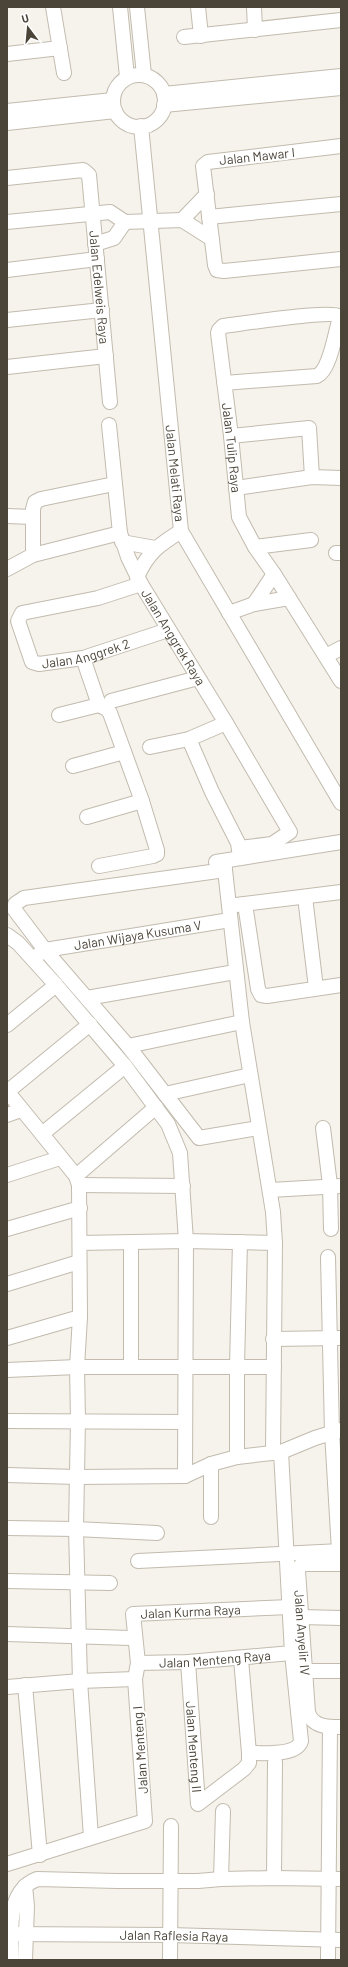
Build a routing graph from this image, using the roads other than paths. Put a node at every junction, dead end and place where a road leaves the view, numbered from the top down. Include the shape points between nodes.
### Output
1 (53, 7) edge
2 (120, 7) edge
3 (138, 7) edge
4 (198, 7) edge
5 (254, 7) edge
6 (341, 20) edge
7 (255, 30) junction
8 (201, 36) junction
9 (184, 38) dead end
10 (60, 48) junction
11 (7, 54) edge
12 (64, 73) dead end
13 (144, 75) junction
14 (341, 76) edge
15 (127, 78) junction
16 (341, 88) edge
17 (164, 100) junction
18 (114, 106) junction
19 (7, 111) edge
20 (7, 123) edge
21 (141, 126) junction
22 (341, 146) edge
23 (7, 178) edge
24 (207, 194) junction
25 (341, 204) edge
26 (93, 212) junction
27 (210, 217) junction
28 (182, 220) junction
29 (7, 222) edge
30 (125, 222) junction
31 (150, 222) junction
32 (212, 239) junction
33 (96, 244) junction
34 (97, 259) junction
35 (341, 259) edge
36 (7, 270) edge
37 (102, 310) junction
38 (7, 320) edge
39 (106, 356) junction
40 (7, 367) edge
41 (224, 383) junction
42 (110, 402) dead end
43 (109, 425) dead end
44 (231, 436) junction
45 (312, 477) junction
46 (341, 478) edge
47 (114, 484) junction
48 (236, 488) junction
49 (7, 516) edge
50 (34, 517) junction
51 (181, 531) junction
52 (121, 538) junction
53 (311, 540) dead end
54 (255, 547) junction
55 (155, 548) junction
56 (33, 555) junction
57 (7, 569) edge
58 (271, 569) junction
59 (139, 580) junction
60 (289, 598) junction
61 (254, 604) junction
62 (229, 613) junction
63 (168, 630) junction
64 (341, 648) edge
65 (326, 656) junction
66 (83, 658) junction
67 (198, 678) junction
68 (341, 681) edge
69 (105, 703) junction
70 (59, 715) dead end
71 (226, 723) junction
72 (189, 739) junction
73 (150, 747) dead end
74 (124, 752) junction
75 (73, 766) dead end
76 (142, 801) junction
77 (341, 803) edge
78 (87, 817) dead end
79 (341, 842) edge
80 (240, 853) junction
81 (224, 865) junction
82 (99, 866) dead end
83 (341, 892) edge
84 (7, 897) edge
85 (305, 897) junction
86 (245, 904) junction
87 (229, 913) junction
88 (11, 944) edge
89 (45, 950) junction
90 (32, 959) junction
91 (235, 972) junction
92 (56, 985) junction
93 (341, 985) edge
94 (316, 988) junction
95 (87, 998) junction
96 (242, 1022) junction
97 (90, 1024) junction
98 (7, 1025) edge
99 (128, 1046) junction
100 (125, 1066) junction
101 (250, 1075) junction
102 (7, 1092) edge
103 (165, 1094) junction
104 (156, 1107) junction
105 (21, 1110) junction
106 (7, 1114) edge
107 (258, 1128) junction
108 (323, 1128) dead end
109 (42, 1134) junction
110 (60, 1158) junction
111 (7, 1175) edge
112 (78, 1180) junction
113 (183, 1186) junction
114 (335, 1186) edge
115 (270, 1190) junction
116 (80, 1208) junction
117 (7, 1229) edge
118 (331, 1229) dead end
119 (186, 1241) junction
120 (240, 1242) junction
121 (80, 1243) junction
122 (132, 1243) junction
123 (275, 1243) junction
124 (328, 1257) dead end
125 (79, 1262) junction
126 (7, 1284) edge
127 (80, 1317) junction
128 (7, 1338) edge
129 (336, 1338) edge
130 (273, 1339) junction
131 (77, 1367) junction
132 (131, 1367) junction
133 (237, 1367) junction
134 (274, 1367) junction
135 (185, 1368) junction
136 (7, 1370) edge
137 (78, 1420) junction
138 (7, 1421) edge
139 (185, 1422) junction
140 (337, 1431) edge
141 (277, 1452) junction
142 (237, 1457) junction
143 (211, 1464) junction
144 (7, 1474) edge
145 (185, 1476) junction
146 (77, 1477) junction
147 (211, 1517) dead end
148 (7, 1528) edge
149 (76, 1529) junction
150 (157, 1533) dead end
151 (286, 1553) junction
152 (340, 1555) edge
153 (138, 1561) dead end
154 (7, 1581) edge
155 (78, 1582) junction
156 (110, 1583) dead end
157 (290, 1607) junction
158 (301, 1617) junction
159 (341, 1618) edge
160 (7, 1634) edge
161 (79, 1635) junction
162 (130, 1638) dead end
163 (292, 1653) junction
164 (241, 1658) junction
165 (188, 1662) junction
166 (138, 1664) junction
167 (306, 1671) junction
168 (341, 1671) edge
169 (135, 1679) junction
170 (80, 1681) junction
171 (24, 1685) junction
172 (7, 1687) edge
173 (336, 1727) edge
174 (249, 1753) junction
175 (275, 1762) dead end
176 (223, 1811) dead end
177 (171, 1826) dead end
178 (90, 1837) junction
179 (40, 1855) junction
180 (7, 1864) edge
181 (274, 1878) junction
182 (221, 1879) junction
183 (335, 1879) edge
184 (170, 1881) junction
185 (25, 1886) junction
186 (9, 1934) edge
187 (26, 1934) junction
188 (170, 1935) junction
189 (335, 1940) edge
190 (11, 1960) edge
191 (25, 1960) edge
192 (170, 1960) edge
193 (328, 1960) edge

1 - 10 street
2 - 15 street
3 - 13 street
4 - 8 street
5 - 7 street
6 - 7 street
7 - 8 street
8 - 9 street
10 - 11 street
10 - 12 street
13 - 15 street
13 - 17 street via 160,85
14 - 17 street
15 - 18 street via 117,87
16 - 17 street
17 - 21 street via 160,116 152,123
18 - 19 street
18 - 20 street
18 - 21 street via 126,123
21 - 31 street, Jalan Melati Raya
22 - 24 street, Jalan Mawar I via 205,163 203,168
23 - 26 street, Jalan Edelweis Raya via 83,170 88,172
24 - 27 street, Jalan Mawar I
24 - 28 street
25 - 27 street
26 - 29 street
26 - 30 street via 111,212
26 - 33 street, Jalan Edelweis Raya
27 - 32 street, Jalan Mawar I
28 - 31 street
28 - 32 street
30 - 31 street
30 - 33 street via 114,238
31 - 51 street, Jalan Melati Raya
32 - 35 street, Jalan Mawar I via 215,267 220,271
33 - 34 street, Jalan Edelweis Raya
34 - 36 street
34 - 37 street, Jalan Edelweis Raya
37 - 38 street
37 - 39 street, Jalan Edelweis Raya
39 - 40 street
39 - 42 street, Jalan Edelweis Raya
41 - 41 street, Jalan Tulip Raya via 218,333 224,326 320,315 339,317 327,363 317,376
41 - 44 street, Jalan Tulip Raya
43 - 47 street, Jalan Anggrek Raya
44 - 45 street via 309,428
44 - 48 street, Jalan Tulip Raya
45 - 46 street
45 - 48 street
47 - 50 street via 38,500 33,505
47 - 52 street, Jalan Anggrek Raya
48 - 54 street, Jalan Tulip Raya via 239,517
49 - 50 street
50 - 56 street
51 - 55 street
51 - 62 street, Jalan Melati Raya
52 - 55 street
52 - 56 street
52 - 59 street, Jalan Anggrek Raya
53 - 54 street
54 - 58 street, Jalan Tulip Raya
55 - 59 street via 143,562
56 - 57 street
58 - 60 street, Jalan Tulip Raya
58 - 61 street
59 - 63 street, Jalan Anggrek Raya
59 - 66 street, Jalan Anggrek 2 via 98,598 19,615 18,621 24,642 35,664
60 - 61 street
60 - 65 street, Jalan Tulip Raya
61 - 62 street
62 - 77 street, Jalan Melati Raya
63 - 66 street, Jalan Anggrek 2
63 - 67 street, Jalan Anggrek Raya
64 - 65 street
65 - 68 street, Jalan Tulip Raya
66 - 69 street
67 - 69 street
67 - 71 street, Jalan Anggrek Raya
69 - 70 street
69 - 74 street
71 - 72 street
71 - 80 street, Jalan Anggrek Raya via 290,832 272,844
72 - 73 street
72 - 80 street
74 - 75 street
74 - 76 street
76 - 78 street
76 - 82 street via 157,854
79 - 80 street
80 - 81 street
81 - 84 street via 28,888
81 - 87 street
81 - 89 street via 24,898 15,904 14,909
83 - 85 street, Jalan Wijaya Kusuma V
85 - 86 street, Jalan Wijaya Kusuma V
85 - 94 street
86 - 87 street, Jalan Wijaya Kusuma V
86 - 94 street via 261,995
87 - 89 street, Jalan Wijaya Kusuma V
87 - 91 street
88 - 90 street
89 - 90 street
89 - 95 street
90 - 92 street
91 - 95 street
91 - 96 street
92 - 97 street
92 - 98 street
93 - 94 street
95 - 99 street
96 - 99 street
96 - 101 street
97 - 100 street
97 - 102 street
99 - 103 street
100 - 104 street
100 - 109 street
101 - 103 street
101 - 107 street
102 - 105 street
103 - 107 street via 199,1138
104 - 112 street
104 - 113 street via 176,1141 180,1153
105 - 106 street
105 - 109 street
107 - 115 street
108 - 114 street
109 - 110 street
110 - 111 street
110 - 112 street
112 - 113 street
112 - 116 street
113 - 119 street
114 - 115 street
114 - 118 street
115 - 123 street
116 - 117 street
116 - 121 street
119 - 120 street
119 - 122 street
119 - 135 street
120 - 123 street
120 - 133 street
121 - 122 street
121 - 125 street
122 - 132 street
123 - 130 street
124 - 129 street
125 - 126 street
125 - 127 street
127 - 128 street
127 - 131 street
129 - 130 street
129 - 140 street
130 - 134 street
131 - 132 street
131 - 136 street
131 - 137 street
132 - 135 street
133 - 134 street
133 - 135 street
133 - 142 street
134 - 141 street
135 - 139 street
137 - 138 street
137 - 139 street
137 - 146 street
139 - 145 street
140 - 141 street
140 - 152 street
141 - 142 street
141 - 151 street
142 - 143 street
143 - 145 street
143 - 147 street
144 - 146 street
145 - 146 street
146 - 149 street
148 - 149 street
149 - 150 street
149 - 155 street
151 - 152 street
151 - 153 street
151 - 157 street
152 - 158 street, Jalan Anyelir IV via 300,1566 298,1572
154 - 155 street
155 - 156 street
155 - 161 street
157 - 163 street
157 - 166 street, Jalan Kurma Raya via 133,1614
158 - 159 street
158 - 167 street, Jalan Anyelir IV
160 - 161 street
161 - 162 street
161 - 170 street
163 - 164 street, Jalan Menteng Raya
163 - 174 street via 300,1744 295,1749 275,1753
164 - 165 street, Jalan Menteng Raya
164 - 174 street, Jalan Menteng II
165 - 166 street, Jalan Menteng Raya
165 - 174 street, Jalan Menteng II via 198,1804 244,1769 249,1763
166 - 169 street, Jalan Kurma Raya
167 - 168 street
167 - 173 street, Jalan Anyelir IV via 309,1716 317,1724
169 - 170 street
169 - 178 street, Jalan Menteng I via 145,1822
170 - 171 street
170 - 178 street
171 - 172 street
171 - 179 street
173 - 183 street
175 - 181 street
176 - 182 street
177 - 184 street
178 - 179 street
179 - 180 street
181 - 182 street
181 - 183 street
182 - 184 street
183 - 189 street
184 - 185 street via 49,1878 37,1879
184 - 188 street
185 - 186 street via 16,1896
185 - 187 street
186 - 187 street, Jalan Raflesia Raya
186 - 190 street
187 - 188 street, Jalan Raflesia Raya
187 - 191 street
188 - 189 street, Jalan Raflesia Raya
188 - 192 street
189 - 193 street

